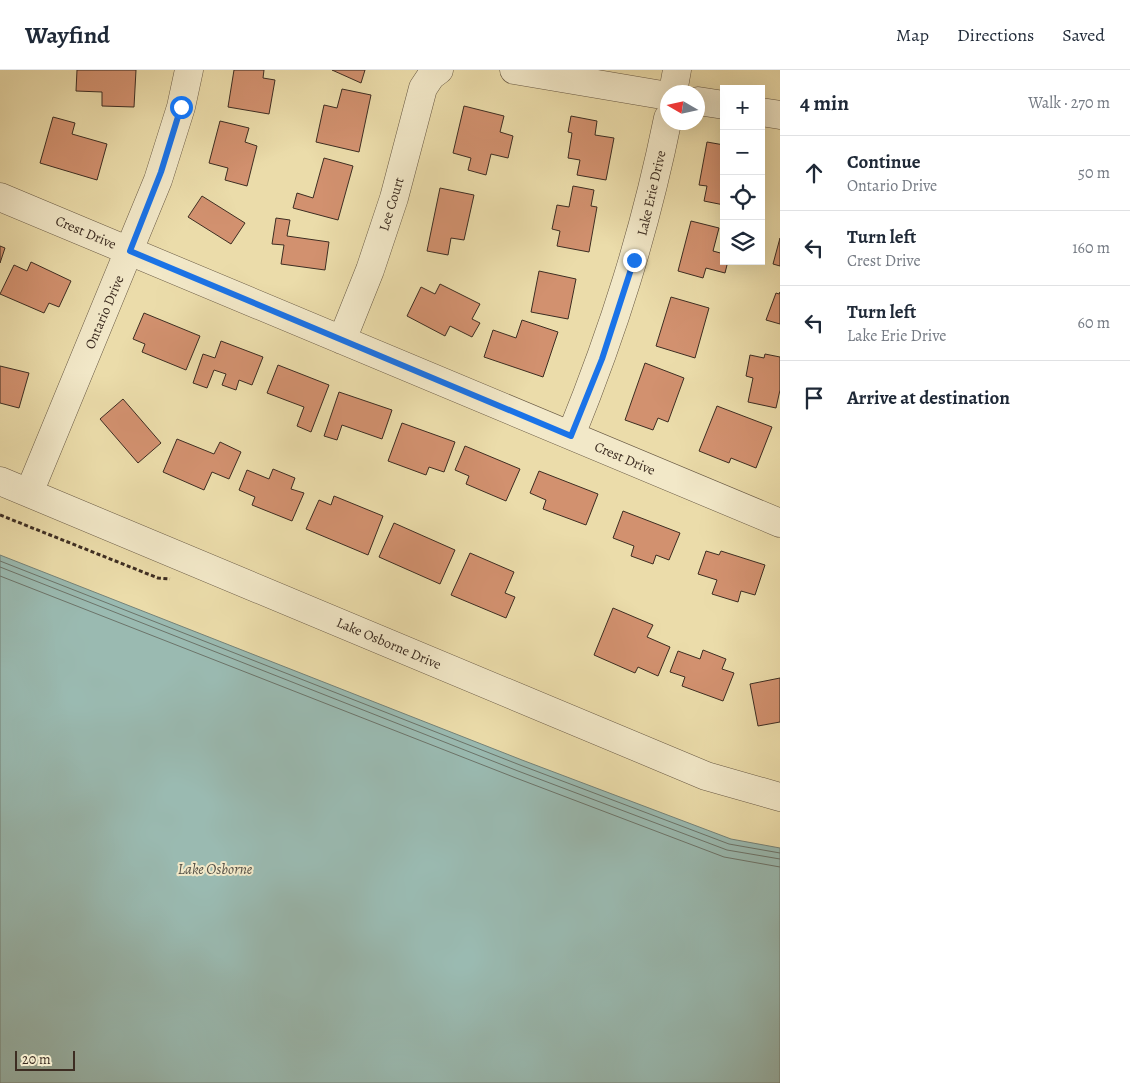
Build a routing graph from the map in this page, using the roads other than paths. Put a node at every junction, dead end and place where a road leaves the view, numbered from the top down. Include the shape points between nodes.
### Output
1 (189, 70) edge
2 (439, 70) edge
3 (514, 70) edge
4 (677, 70) edge
5 (674, 85) edge
6 (660, 95) edge
7 (705, 102) edge
8 (720, 104) edge
9 (765, 113) edge
10 (780, 115) edge
11 (666, 130) edge
12 (0, 196) edge
13 (130, 251) junction
14 (342, 340) junction
15 (571, 436) junction
16 (0, 481) edge
17 (29, 493) junction
18 (780, 523) edge
19 (780, 797) edge

1 - 13 street, Ontario Drive via 161,172
2 - 14 street, Lee Court via 423,88 391,207
3 - 6 street
4 - 5 street
7 - 8 street
9 - 10 street
11 - 15 street, Lake Erie Drive via 634,260 602,359
12 - 13 street, Crest Drive
13 - 14 street, Crest Drive
13 - 17 street, Ontario Drive
14 - 15 street, Crest Drive
15 - 18 street, Crest Drive
16 - 17 street, Lake Osborne Drive
17 - 19 street, Lake Osborne Drive via 706,776

